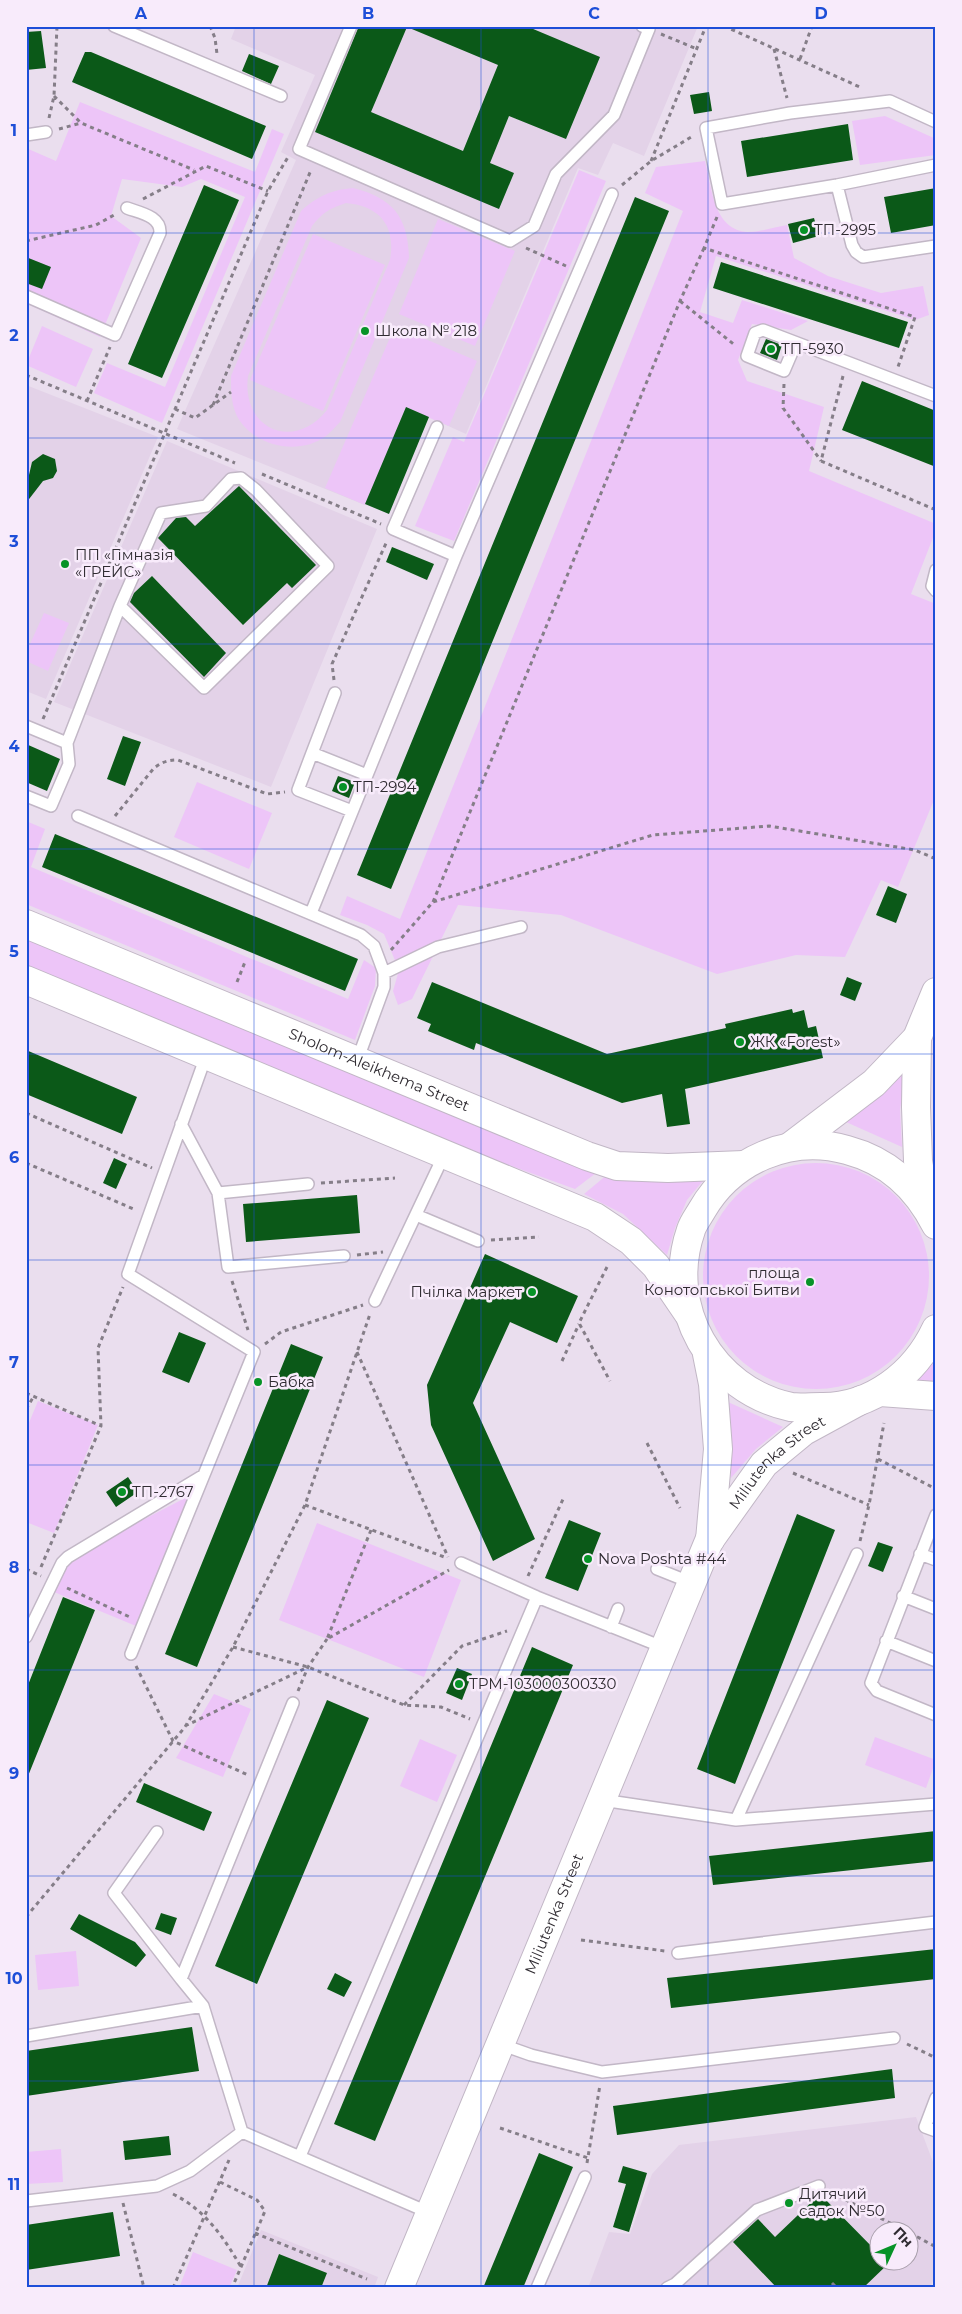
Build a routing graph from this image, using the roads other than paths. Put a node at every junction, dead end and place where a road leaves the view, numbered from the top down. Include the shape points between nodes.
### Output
1 (114, 26) edge
2 (351, 26) edge
3 (645, 28) edge
4 (280, 96) dead end
5 (936, 122) edge
6 (46, 132) road end
7 (26, 135) edge
8 (936, 166) edge
9 (836, 185) junction
10 (612, 194) road end
11 (127, 208) dead end
12 (936, 246) edge
13 (26, 296) edge
14 (796, 343) junction
15 (936, 396) edge
16 (437, 428) dead end
17 (456, 556) junction
18 (936, 570) edge
19 (936, 591) edge
20 (120, 606) junction
21 (335, 693) road end
22 (26, 726) edge
23 (67, 743) junction
24 (312, 752) junction
25 (367, 775) junction
26 (26, 796) edge
27 (352, 811) junction
28 (78, 816) dead end
29 (311, 913) junction
30 (26, 924) edge
31 (521, 926) dead end
32 (382, 968) junction
33 (26, 980) edge
34 (936, 992) edge
35 (917, 1038) junction
36 (206, 1056) junction
37 (357, 1061) junction
38 (181, 1124) junction
39 (791, 1146) junction
40 (444, 1155) junction
41 (744, 1165) junction
42 (308, 1184) road end
43 (218, 1193) junction
44 (416, 1215) junction
45 (931, 1215) edge
46 (478, 1241) road end
47 (344, 1256) road end
48 (375, 1301) road end
49 (688, 1313) junction
50 (936, 1329) edge
51 (707, 1354) junction
52 (871, 1396) junction
53 (936, 1396) edge
54 (204, 1475) junction
55 (936, 1515) edge
56 (709, 1541) junction
57 (857, 1554) road end
58 (920, 1554) junction
59 (936, 1560) edge
60 (461, 1563) road end
61 (657, 1569) dead end
62 (692, 1582) junction
63 (903, 1596) junction
64 (537, 1597) junction
65 (618, 1609) dead end
66 (936, 1609) edge
67 (611, 1627) junction
68 (26, 1637) edge
69 (886, 1641) junction
70 (665, 1648) junction
71 (131, 1654) road end
72 (936, 1661) edge
73 (293, 1703) road end
74 (936, 1715) edge
75 (602, 1800) junction
76 (936, 1804) edge
77 (736, 1820) junction
78 (157, 1832) dead end
79 (936, 1922) edge
80 (678, 1953) road end
81 (181, 1979) junction
82 (203, 2006) junction
83 (26, 2036) edge
84 (894, 2038) road end
85 (500, 2044) junction
86 (936, 2098) edge
87 (936, 2131) edge
88 (242, 2132) junction
89 (300, 2156) junction
90 (585, 2177) road end
91 (819, 2186) road end
92 (26, 2201) edge
93 (430, 2213) junction
94 (399, 2288) edge
95 (537, 2288) edge
96 (667, 2288) edge

1 - 4 lane
2 - 3 lane via 299,149 510,241 534,226 556,174 614,115
5 - 9 lane via 890,101 790,113 706,128 722,204
6 - 7 lane
8 - 9 lane
9 - 12 lane via 852,245 863,257
10 - 17 lane
11 - 13 lane via 157,221 160,233 115,335
14 - 14 lane via 784,371 747,356 755,333 760,330
14 - 15 lane
16 - 17 lane via 393,528
17 - 25 lane
18 - 19 lane via 932,586
20 - 20 lane via 162,513 206,506 231,480 241,478 248,481 328,566 204,688
20 - 23 lane
21 - 24 lane
22 - 23 lane
23 - 26 lane via 69,764 51,806
24 - 25 lane
24 - 27 lane via 298,790
25 - 27 lane
27 - 29 lane
28 - 29 lane
29 - 32 lane via 361,934 374,946
30 - 37 street, Sholom-Aleikhema Street
31 - 32 lane via 438,947
32 - 37 lane via 384,987
33 - 36 street
34 - 35 street
35 - 39 street via 874,1083
35 - 45 street via 918,1161
36 - 38 lane
36 - 40 street
37 - 41 street, Sholom-Aleikhema Street via 617,1166
38 - 43 lane
38 - 54 lane via 128,1274 254,1352
39 - 41 street via 767,1153
39 - 45 street via 830,1145 868,1156 901,1177
40 - 44 lane
40 - 49 street via 595,1216 631,1241 656,1266
41 - 49 street via 712,1193 691,1229 682,1271
42 - 43 lane
43 - 47 lane via 228,1267
44 - 46 lane
44 - 48 lane
49 - 51 street
50 - 52 street via 915,1363
51 - 52 street via 727,1376 750,1392 791,1407 835,1407
51 - 56 street, Miliutenka Street via 713,1384 718,1449
52 - 53 street
52 - 56 street, Miliutenka Street via 804,1431 764,1464
54 - 68 lane via 68,1557 62,1563
54 - 71 lane
55 - 58 lane
56 - 62 street, Miliutenka Street
57 - 77 lane
58 - 59 lane
58 - 63 lane
60 - 64 lane
61 - 62 lane
62 - 70 street, Miliutenka Street
63 - 66 lane
63 - 69 lane
64 - 67 lane
64 - 89 lane
65 - 67 lane
67 - 70 lane
69 - 72 lane
69 - 74 lane via 872,1678 873,1687
70 - 75 street, Miliutenka Street
73 - 81 lane
75 - 77 lane
75 - 85 street, Miliutenka Street
76 - 77 lane
78 - 81 lane via 114,1893
79 - 80 lane
81 - 82 lane
82 - 83 lane
82 - 88 lane
84 - 85 lane via 602,2072
85 - 93 street, Miliutenka Street
86 - 87 lane via 925,2127
88 - 89 lane
88 - 92 lane via 190,2171 157,2186
89 - 93 lane
90 - 95 lane
91 - 96 lane via 757,2210
93 - 94 street, Miliutenka Street

